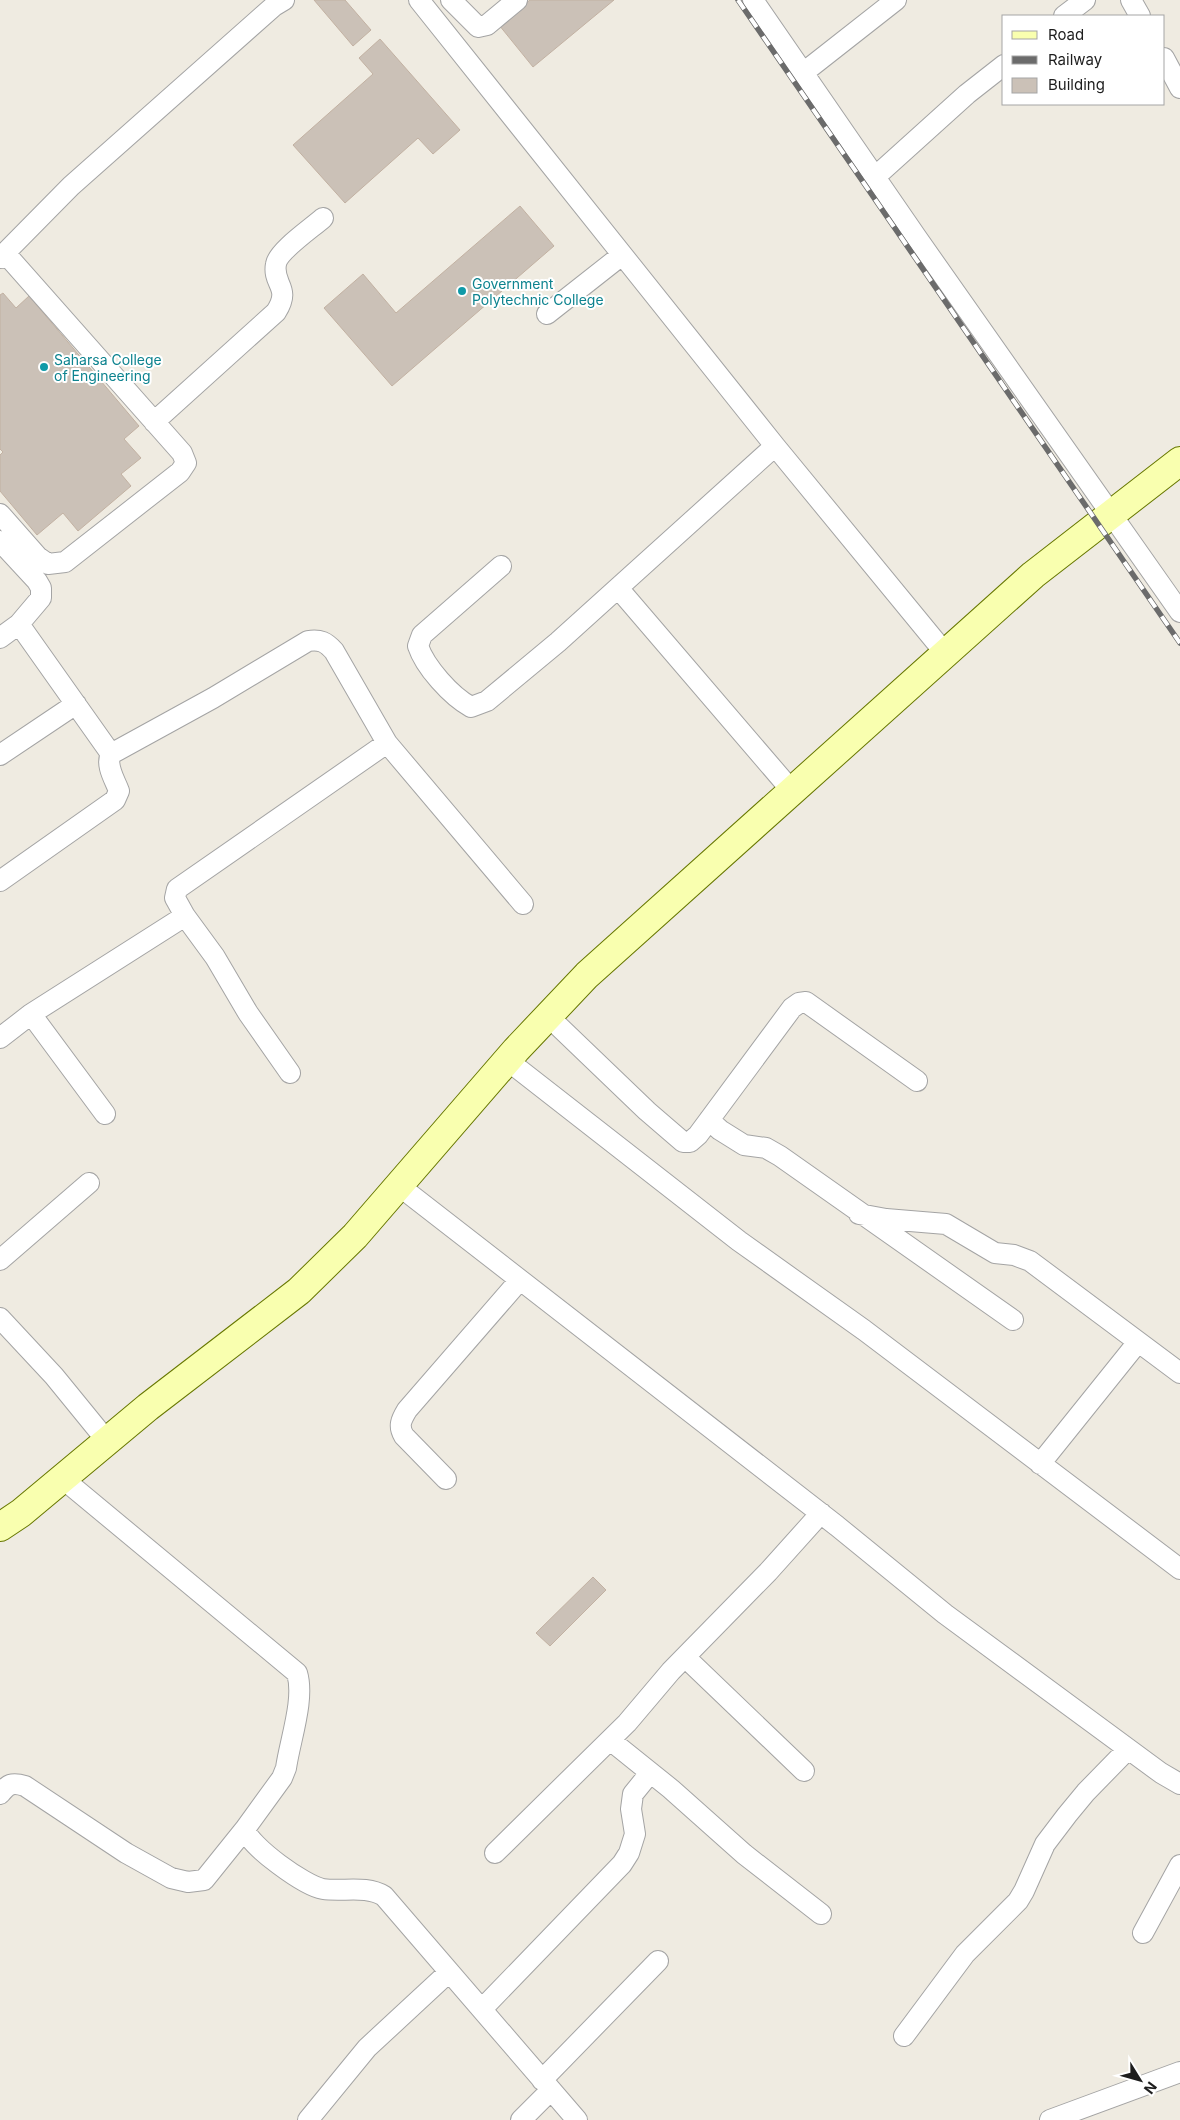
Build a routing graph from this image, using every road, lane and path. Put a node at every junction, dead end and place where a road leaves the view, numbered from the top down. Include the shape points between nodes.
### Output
1 (284, 0) edge
2 (419, 0) edge
3 (450, 0) edge
4 (517, 0) edge
5 (753, 0) edge
6 (896, 0) edge
7 (1085, 0) edge
8 (1131, 0) edge
9 (1065, 15) edge
10 (1139, 15) edge
11 (1165, 60) edge
12 (1002, 67) edge
13 (803, 73) junction
14 (1180, 88) edge
15 (875, 177) junction
16 (323, 218) dead end
17 (2, 255) edge
18 (622, 255) junction
19 (546, 314) dead end
20 (154, 422) junction
21 (775, 446) junction
22 (1180, 461) edge
23 (1111, 513) junction
24 (0, 514) edge
25 (0, 541) edge
26 (501, 566) dead end
27 (618, 588) junction
28 (1180, 612) edge
29 (19, 624) junction
30 (0, 638) edge
31 (945, 654) junction
32 (76, 704) junction
33 (387, 743) junction
34 (111, 754) junction
35 (0, 755) edge
36 (792, 791) junction
37 (0, 881) edge
38 (523, 904) dead end
39 (185, 916) junction
40 (31, 1014) junction
41 (548, 1016) junction
42 (0, 1038) edge
43 (507, 1060) junction
44 (290, 1074) dead end
45 (917, 1081) dead end
46 (105, 1114) dead end
47 (709, 1120) junction
48 (89, 1183) dead end
49 (398, 1185) junction
50 (859, 1214) junction
51 (0, 1260) edge
52 (519, 1281) junction
53 (0, 1318) edge
54 (1013, 1320) dead end
55 (1138, 1342) junction
56 (1180, 1373) edge
57 (107, 1441) junction
58 (1040, 1464) junction
59 (62, 1478) junction
60 (446, 1479) dead end
61 (821, 1513) junction
62 (0, 1527) edge
63 (1180, 1569) edge
64 (685, 1657) junction
65 (610, 1740) junction
66 (1128, 1749) junction
67 (804, 1771) dead end
68 (650, 1773) junction
69 (1180, 1784) edge
70 (0, 1794) edge
71 (245, 1828) junction
72 (495, 1853) dead end
73 (1180, 1865) edge
74 (821, 1914) dead end
75 (1143, 1934) dead end
76 (658, 1961) dead end
77 (449, 1972) junction
78 (482, 2009) junction
79 (904, 2036) dead end
80 (1180, 2072) edge
81 (546, 2085) junction
82 (308, 2120) edge
83 (521, 2120) edge
84 (576, 2120) edge
85 (1050, 2120) edge

1 - 17 street via 71,186
2 - 18 street
3 - 4 street via 478,27 487,25
5 - 13 street
6 - 13 street
7 - 9 street
8 - 10 street
11 - 14 street
12 - 15 street
13 - 15 street
15 - 23 street
16 - 20 street via 281,254 276,263 284,294 276,312
17 - 20 street
18 - 19 street
18 - 21 street
20 - 24 street via 182,452 186,463 180,472 65,562 48,564 38,557
21 - 27 street
21 - 31 street
22 - 23 main road
23 - 28 street
23 - 31 main road
25 - 29 street via 41,588 41,598
26 - 27 street via 422,635 418,646 422,658 459,700 471,707 487,701
27 - 36 street
29 - 30 street
29 - 32 street
31 - 36 main road
32 - 34 street
32 - 35 street
33 - 34 street via 334,651 318,639 308,641
33 - 38 street
33 - 39 street via 177,889 175,898
34 - 37 street via 109,765 119,791 115,800
36 - 41 main road via 586,975
39 - 40 street
39 - 44 street
40 - 42 street
40 - 46 street
41 - 43 main road
41 - 47 street via 683,1142 690,1142
43 - 49 main road
43 - 58 street via 731,1235 864,1330
45 - 47 street via 806,1002 799,1003
47 - 50 street via 744,1145 766,1148 780,1156
48 - 51 street
49 - 52 street
49 - 57 main road via 355,1236 299,1291
50 - 54 street
50 - 55 street via 946,1224 995,1253 1022,1257
52 - 60 street via 407,1410 401,1421 400,1430 404,1436
52 - 61 street
53 - 57 street via 54,1376
55 - 56 street
55 - 58 street
57 - 59 main road
58 - 63 street
59 - 62 main road
59 - 71 street via 297,1673 299,1696 286,1768
61 - 64 street
61 - 66 street via 945,1614
64 - 65 street
64 - 67 street
65 - 68 street
65 - 72 street
66 - 69 street
66 - 79 street via 1067,1815 1045,1844 1018,1901 965,1954
68 - 74 street via 744,1854
68 - 78 street via 633,1794 630,1809 635,1834 630,1853
70 - 71 street via 7,1785 24,1786 126,1853 171,1878 188,1882 204,1880
71 - 77 street via 246,1835 254,1844 309,1884 322,1889 375,1891 384,1896
73 - 75 street
76 - 81 street
77 - 78 street
77 - 82 street via 366,2048
78 - 81 street
80 - 85 street
81 - 83 street
81 - 84 street

